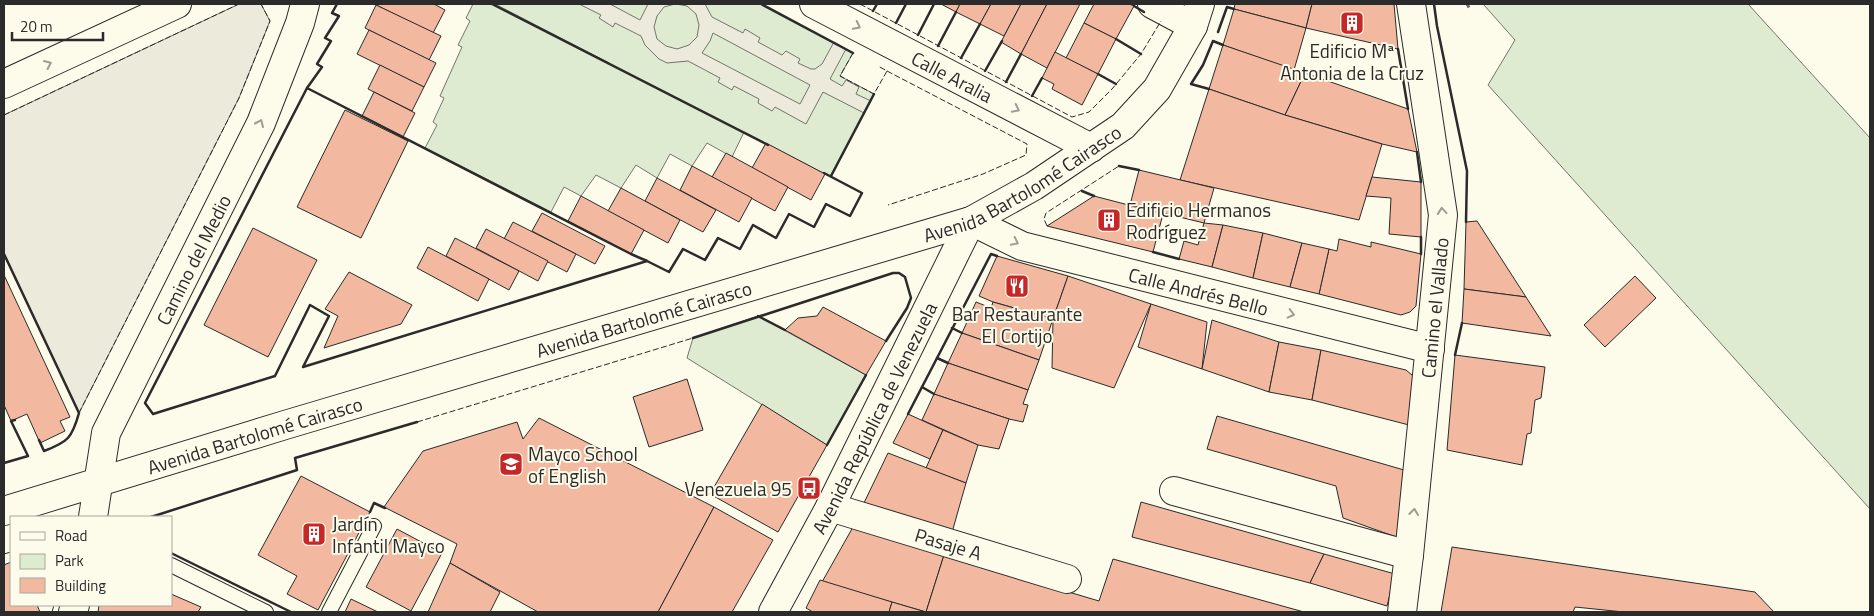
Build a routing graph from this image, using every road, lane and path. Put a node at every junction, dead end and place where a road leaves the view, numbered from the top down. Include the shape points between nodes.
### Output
1 (177, 4) edge
2 (305, 4) edge
3 (814, 4) edge
4 (1152, 4) edge
5 (1411, 4) edge
6 (1467, 4) edge
7 (1470, 9) dead end
8 (1196, 15) edge
9 (4, 84) edge
10 (1091, 148) junction
11 (972, 221) junction
12 (1430, 349) junction
13 (100, 481) junction
14 (1174, 491) dead end
15 (830, 507) junction
16 (4, 511) edge
17 (93, 516) edge
18 (374, 526) dead end
19 (1409, 555) junction
20 (172, 565) edge
21 (1066, 579) dead end
22 (266, 612) edge
23 (329, 612) edge
24 (773, 612) edge
25 (1402, 612) edge

9 -> 1 street
13 -> 2 street, Camino del Medio via 106,433 261,123
3 -> 10 street, Calle Aralia
4 - 8 street
12 -> 5 street, Camino el Vallado via 1443,215
6 - 7 path
8 - 10 street, Avenida Bartolomé Cairasco via 1157,89 1123,126
10 - 11 street, Avenida Bartolomé Cairasco via 1034,186
11 -> 12 street, Calle Andrés Bello via 1022,246
11 - 13 street, Avenida Bartolomé Cairasco
11 - 15 street, Avenida República de Venezuela
19 -> 12 street, Camino el Vallado
13 - 16 street, Avenida Bartolomé Cairasco
13 - 17 street, Camino del Medio
14 - 19 street
15 - 21 street, Pasaje A
15 - 24 street, Avenida República de Venezuela
18 - 23 lane
19 - 25 street, Camino el Vallado
20 - 22 lane

